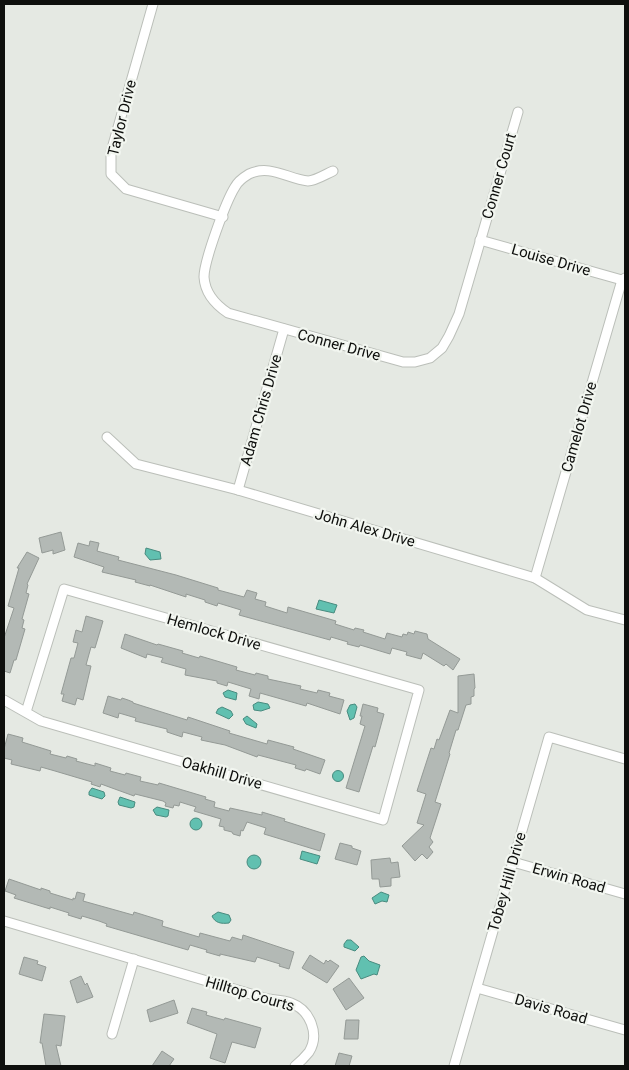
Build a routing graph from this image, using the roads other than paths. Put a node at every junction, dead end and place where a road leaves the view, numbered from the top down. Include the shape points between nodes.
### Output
1 (153, 4) edge
2 (518, 112) dead end
3 (333, 171) dead end
4 (223, 217) junction
5 (480, 240) junction
6 (624, 279) edge
7 (284, 329) junction
8 (106, 437) dead end
9 (238, 490) junction
10 (535, 578) junction
11 (625, 620) edge
12 (4, 700) edge
13 (26, 712) junction
14 (625, 759) edge
15 (400, 760) joint
16 (513, 862) junction
17 (625, 894) edge
18 (4, 921) edge
19 (134, 959) junction
20 (477, 988) junction
21 (625, 1030) edge
22 (112, 1034) dead end
23 (296, 1066) edge
24 (454, 1066) edge

1 - 4 street, Taylor Drive via 111,152 111,174 126,189
2 - 5 street, Conner Court
3 - 4 street, Conner Drive via 310,181 266,170 256,171 235,187
4 - 7 street, Conner Drive via 209,252 204,276 214,304 228,313
5 - 6 street, Louise Drive
5 - 7 street, Conner Drive via 459,314 442,348 430,358 403,362
6 - 10 street, Camelot Drive
7 - 9 street, Adam Chris Drive
8 - 9 street, John Alex Drive via 136,464
9 - 10 street, John Alex Drive
10 - 11 street, John Alex Drive via 587,610
12 - 13 street, Oakhill Drive
13 - 15 street, Oakhill Drive via 40,721 382,820
13 - 15 street, Hemlock Drive via 64,589 419,690
14 - 16 street, Tobey Hill Drive via 548,737
16 - 17 street, Erwin Road
16 - 20 street, Tobey Hill Drive
18 - 19 street, Hilltop Courts
19 - 22 street
19 - 23 street, Hilltop Courts via 293,1004 306,1014 313,1033 309,1052
20 - 21 street, Davis Road
20 - 24 street, Tobey Hill Drive

